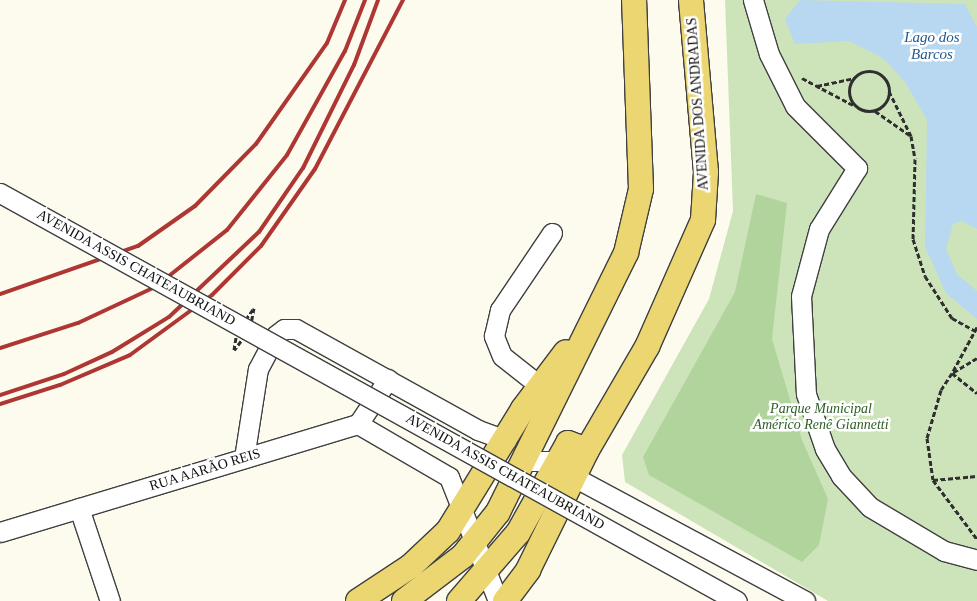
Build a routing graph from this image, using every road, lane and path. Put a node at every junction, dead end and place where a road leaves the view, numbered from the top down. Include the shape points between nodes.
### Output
1 (634, 0) edge
2 (691, 0) edge
3 (753, 0) edge
4 (854, 78) junction
5 (889, 90) junction
6 (856, 106) junction
7 (874, 111) junction
8 (911, 136) junction
9 (0, 193) edge
10 (552, 233) dead end
11 (601, 304) junction
12 (976, 330) edge
13 (977, 358) edge
14 (952, 373) junction
15 (388, 379) junction
16 (540, 386) junction
17 (977, 392) edge
18 (358, 424) junction
19 (506, 440) junction
20 (578, 447) junction
21 (528, 452) junction
22 (244, 458) junction
23 (555, 461) junction
24 (977, 476) edge
25 (576, 478) junction
26 (933, 480) junction
27 (464, 504) junction
28 (79, 508) junction
29 (0, 532) edge
30 (476, 538) junction
31 (977, 539) edge
32 (977, 560) edge
33 (489, 571) junction
34 (110, 601) edge
35 (358, 601) edge
36 (404, 601) edge
37 (459, 601) edge
38 (498, 601) edge
39 (505, 601) edge
40 (737, 601) edge
41 (805, 601) edge

1 - 11 main road via 641,189 626,253
2 - 20 main road, AVENIDA DOS ANDRADAS via 706,172 703,220 647,347
3 - 32 street via 770,54 795,106 857,168 819,229 801,296 806,394 825,449 841,476 870,507 944,551
4 - 5 path via 865,72 878,74
4 - 6 path via 849,96
4 - 6 path via 817,86
5 - 7 path via 885,103
5 - 8 path
6 - 7 path
7 - 8 path
8 - 12 path via 916,249 930,291 952,318
9 - 40 street, AVENIDA ASSIS CHATEAUBRIAND, bridge
10 - 16 street via 500,310 494,336 502,356
11 - 16 main road
11 - 21 main road
12 - 14 path
13 - 14 path
14 - 17 path
14 - 26 path via 941,390 927,438
15 - 18 street
15 - 19 street, AVENIDA ASSIS CHATEAUBRIAND via 478,430
15 - 22 street, AVENIDA ASSIS CHATEAUBRIAND via 296,329 284,328 276,335 258,369
16 - 19 main road
18 - 22 street, RUA AARÃO REIS
18 - 27 street via 449,477
19 - 21 main road
19 - 27 main road
20 - 21 main road via 552,439
20 - 23 main road, AVENIDA DOS ANDRADAS
20 - 25 main road, AVENIDA DOS ANDRADAS
21 - 23 street, AVENIDA ASSIS CHATEAUBRIAND
21 - 30 main road via 498,512
22 - 28 street, RUA AARÃO REIS
23 - 25 street, AVENIDA ASSIS CHATEAUBRIAND
23 - 33 main road, AVENIDA DOS ANDRADAS via 518,533
24 - 26 path
25 - 39 main road, AVENIDA DOS ANDRADAS via 528,570
25 - 41 street, AVENIDA ASSIS CHATEAUBRIAND
26 - 31 path
27 - 30 street
27 - 35 main road via 448,530 411,566
28 - 29 street, RUA AARÃO REIS
28 - 34 street
30 - 33 street
30 - 36 main road via 463,556
33 - 37 main road, AVENIDA DOS ANDRADAS
33 - 38 street

